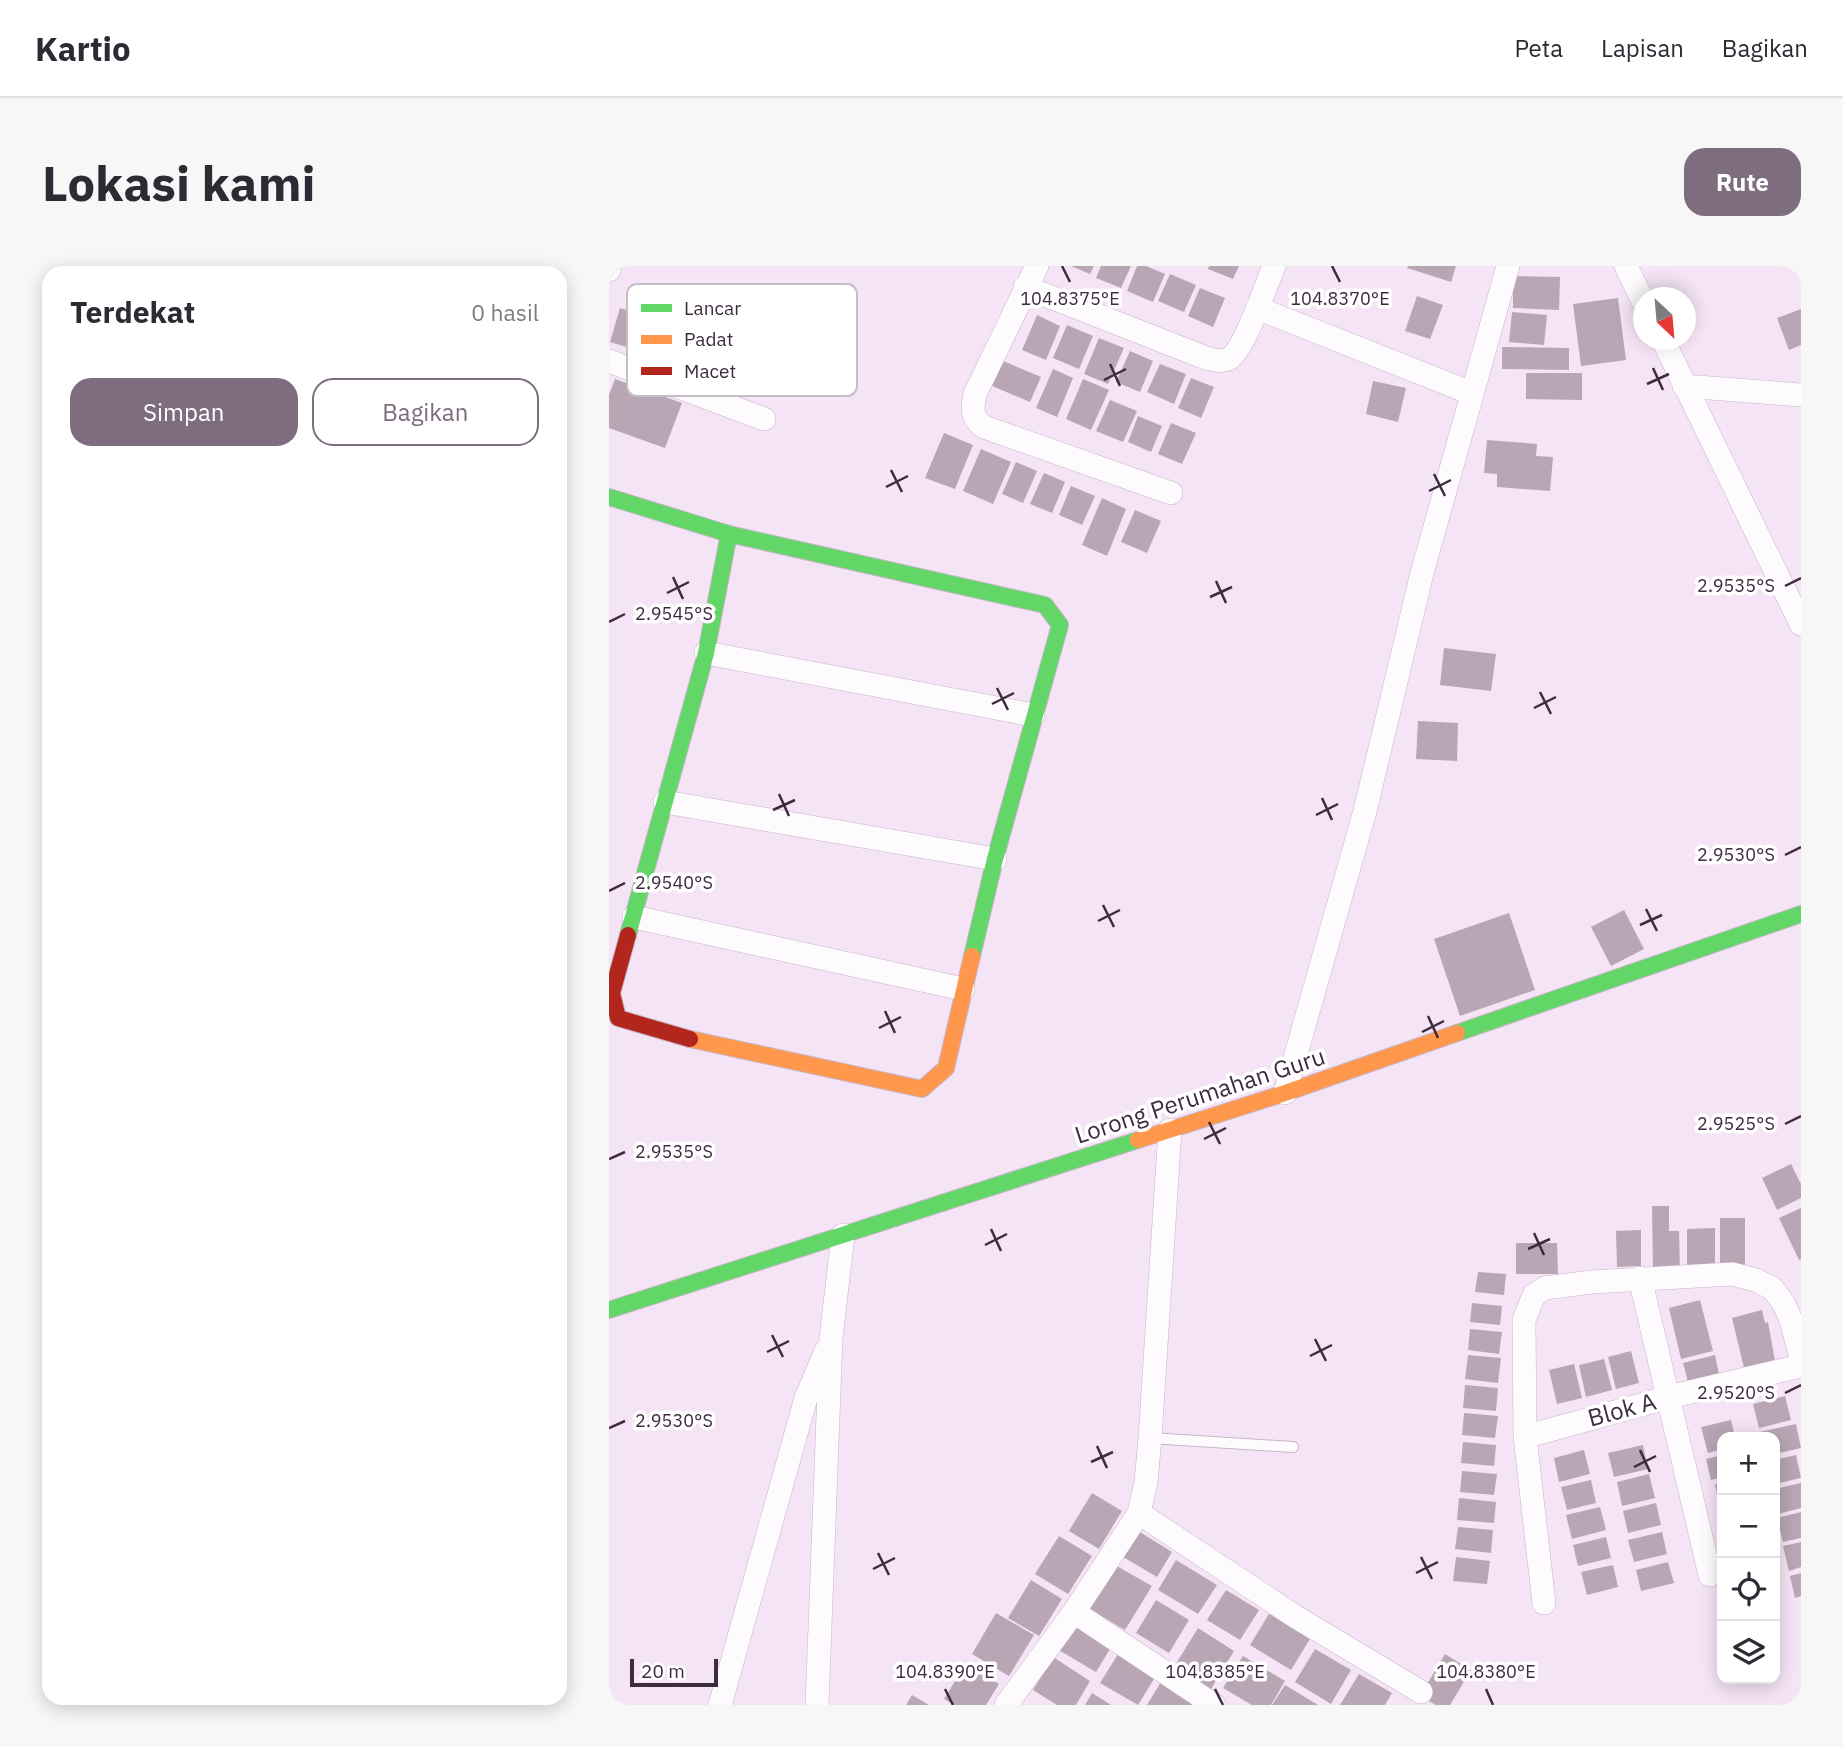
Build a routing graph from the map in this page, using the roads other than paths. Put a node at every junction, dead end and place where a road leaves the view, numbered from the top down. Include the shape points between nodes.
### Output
1 (1037, 266) edge
2 (1274, 266) edge
3 (1508, 266) edge
4 (1626, 266) edge
5 (1025, 287) junction
6 (1636, 287) edge
7 (1258, 309) junction
8 (1668, 350) edge
9 (609, 361) edge
10 (627, 368) edge
11 (1684, 386) junction
12 (1471, 393) junction
13 (1801, 395) edge
14 (703, 396) edge
15 (764, 419) dead end
16 (1171, 493) dead end
17 (609, 497) edge
18 (729, 534) junction
19 (1794, 595) edge
20 (1801, 624) edge
21 (706, 653) junction
22 (1033, 715) junction
23 (665, 802) junction
24 (995, 859) junction
25 (1801, 914) edge
26 (634, 917) junction
27 (963, 989) junction
28 (1285, 1093) junction
29 (1170, 1130) junction
30 (843, 1236) junction
31 (1640, 1278) junction
32 (609, 1311) edge
33 (831, 1338) junction
34 (1801, 1357) edge
35 (1801, 1366) edge
36 (1669, 1398) junction
37 (1524, 1437) junction
38 (1150, 1438) junction
39 (1293, 1447) dead end
40 (1139, 1513) junction
41 (1710, 1575) dead end
42 (1544, 1604) dead end
43 (1074, 1612) junction
44 (1421, 1692) dead end
45 (1016, 1702) edge
46 (720, 1705) edge
47 (817, 1705) edge
48 (1214, 1705) edge

1 - 5 street
2 - 7 street
3 - 12 street
4 - 6 street
5 - 7 street via 1222,361 1237,351
5 - 16 street via 975,394 977,423
7 - 12 street
8 - 11 street
9 - 10 street
11 - 13 street
11 - 19 street
12 - 28 street via 1365,811
14 - 15 street
17 - 18 street
18 - 21 street
18 - 22 street via 1045,605 1059,625
19 - 20 street
21 - 22 street
21 - 23 street
22 - 24 street
23 - 24 street
23 - 26 street
24 - 27 street
25 - 28 street, Lorong Perumahan Guru
26 - 27 street
26 - 27 street via 613,993 618,1018 684,1038 922,1089 946,1068
28 - 29 street, Lorong Perumahan Guru
29 - 30 street, Lorong Perumahan Guru
29 - 38 street
30 - 32 street, Lorong Perumahan Guru
30 - 33 street
31 - 34 street via 1732,1274 1756,1280 1773,1289 1784,1304
31 - 36 street
31 - 37 street via 1545,1288 1534,1295 1524,1320
33 - 46 street via 806,1398
33 - 47 street
35 - 36 street, Blok A
36 - 37 street, Blok A
36 - 41 street
37 - 42 street
38 - 39 lane
38 - 40 street
40 - 43 street
40 - 44 street
43 - 45 street
43 - 48 street

